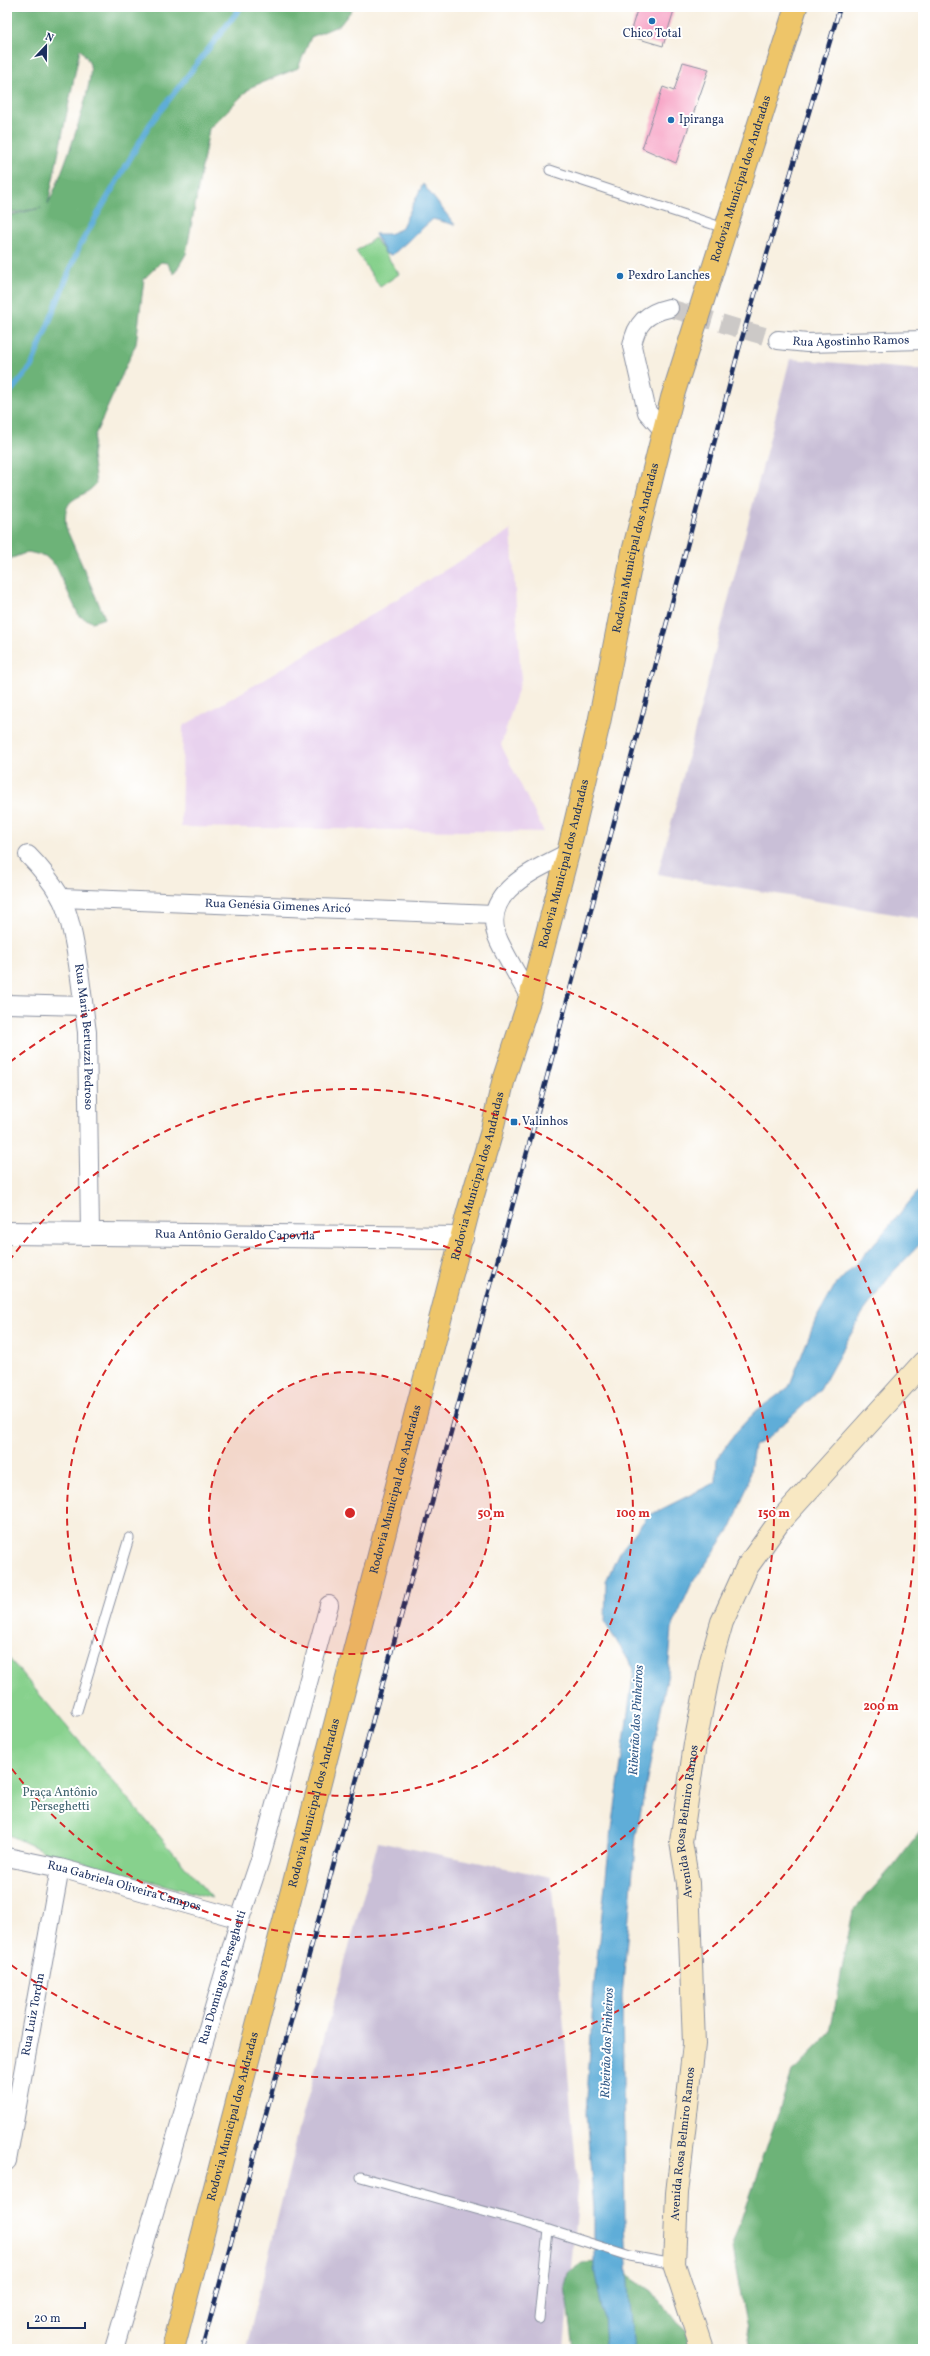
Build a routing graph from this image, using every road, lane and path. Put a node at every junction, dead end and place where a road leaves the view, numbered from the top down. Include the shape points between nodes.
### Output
1 (796, 7) edge
2 (550, 170) dead end
3 (727, 229) junction
4 (669, 308) tunnel mouth
5 (778, 340) tunnel mouth
6 (923, 340) edge
7 (663, 430) junction
8 (568, 853) junction
9 (28, 855) dead end
10 (61, 898) junction
11 (494, 915) junction
12 (530, 998) junction
13 (7, 1004) edge
14 (83, 1006) junction
15 (7, 1233) edge
16 (90, 1233) junction
17 (462, 1238) junction
18 (923, 1363) edge
19 (129, 1538) dead end
20 (329, 1605) dead end
21 (77, 1711) dead end
22 (7, 1857) edge
23 (60, 1868) junction
24 (240, 1919) junction
25 (7, 2161) edge
26 (361, 2177) dead end
27 (548, 2230) junction
28 (674, 2264) junction
29 (539, 2319) dead end
30 (114, 2349) edge
31 (173, 2349) edge
32 (702, 2349) edge

1 - 3 main road, Rodovia Municipal dos Andradas
2 - 3 lane
3 - 7 main road, Rodovia Municipal dos Andradas
4 - 7 street via 653,311 644,319 633,337 632,346 647,412
5 - 6 street, Rua Agostinho Ramos via 807,343
7 - 8 main road, Rodovia Municipal dos Andradas via 633,552 599,723
8 - 11 street via 512,885 500,898
8 - 12 main road, Rodovia Municipal dos Andradas
9 - 10 street, Rua Maria Bertuzzi Pedroso via 42,869
10 - 11 street, Rua Genésia Gimenes Aricó
10 - 14 street, Rua Maria Bertuzzi Pedroso via 71,931
11 - 12 street via 498,940
12 - 17 main road, Rodovia Municipal dos Andradas via 504,1078
13 - 14 street
14 - 16 street, Rua Maria Bertuzzi Pedroso via 87,1032
15 - 16 street, Rua Antônio Geraldo Capovila
16 - 17 street, Rua Antônio Geraldo Capovila
17 - 31 main road, Rodovia Municipal dos Andradas
18 - 28 main road, Avenida Rosa Belmiro Ramos via 779,1522 747,1567 722,1622 711,1661 681,1842 688,1883 694,2044 677,2193
19 - 21 lane
20 - 24 street, Rua Domingos Perseghetti via 260,1860
22 - 23 street, Rua Gabriela Oliveira Campos
23 - 24 street, Rua Gabriela Oliveira Campos
23 - 25 street, Rua Luiz Tordin
24 - 30 street, Rua Domingos Perseghetti
26 - 27 lane
27 - 28 lane via 630,2256
27 - 29 lane
28 - 32 main road, Avenida Rosa Belmiro Ramos

